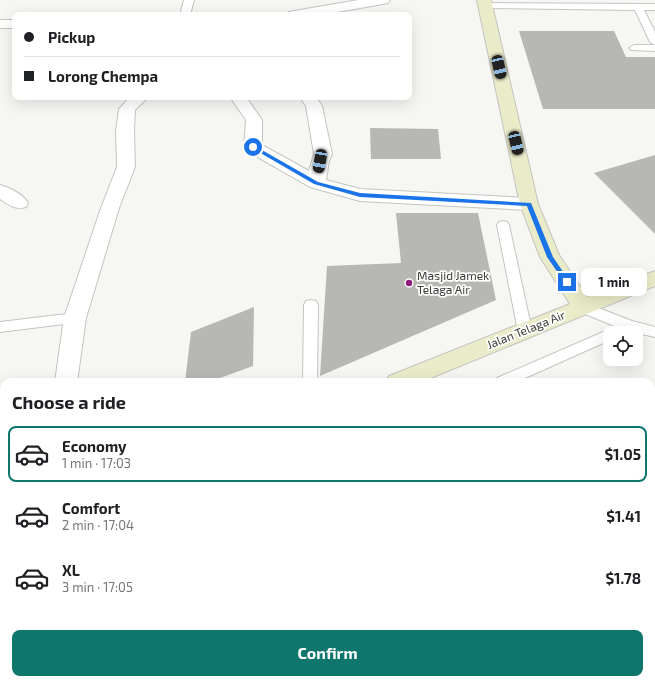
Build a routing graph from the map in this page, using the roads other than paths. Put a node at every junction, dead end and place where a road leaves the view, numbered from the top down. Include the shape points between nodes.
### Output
1 (189, 0) edge
2 (383, 0) edge
3 (485, 3) edge
4 (638, 7) junction
5 (655, 7) edge
6 (186, 12) edge
7 (317, 12) edge
8 (0, 24) edge
9 (12, 24) edge
10 (655, 42) edge
11 (634, 48) dead end
12 (655, 48) edge
13 (137, 100) edge
14 (240, 100) edge
15 (310, 100) edge
16 (316, 183) junction
17 (0, 191) edge
18 (19, 203) dead end
19 (529, 204) junction
20 (503, 225) dead end
21 (653, 281) edge
22 (311, 305) dead end
23 (584, 306) junction
24 (75, 318) junction
25 (0, 326) edge
26 (629, 326) edge
27 (643, 329) edge
28 (525, 331) junction
29 (655, 332) edge
30 (603, 337) edge
31 (67, 378) edge
32 (310, 378) edge
33 (409, 378) edge
34 (511, 378) edge

1 - 6 lane
2 - 7 street
3 - 4 lane
3 - 19 street
4 - 5 lane
4 - 10 lane
8 - 9 street
11 - 12 lane
13 - 24 street via 127,109 126,167 110,208
14 - 16 street via 254,120 253,147
15 - 16 street via 314,106 323,154
16 - 19 street via 360,195
17 - 18 street
19 - 23 street via 550,257
20 - 28 lane
21 - 23 street, Jalan Telaga Air
22 - 32 lane
23 - 26 lane
23 - 28 street, Jalan Telaga Air
24 - 25 lane
24 - 31 street
27 - 29 lane
28 - 33 street, Jalan Telaga Air
30 - 34 lane

